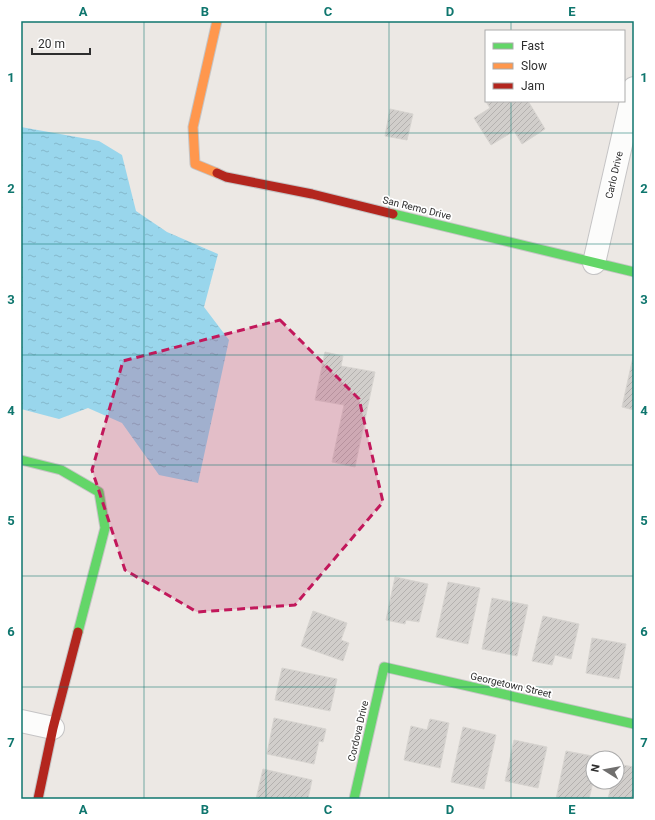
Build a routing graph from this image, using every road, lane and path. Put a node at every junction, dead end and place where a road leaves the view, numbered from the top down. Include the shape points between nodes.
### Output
1 (217, 21) edge
2 (634, 88) edge
3 (594, 263) junction
4 (634, 272) edge
5 (21, 460) edge
6 (384, 667) joint
7 (21, 721) edge
8 (634, 724) edge
9 (53, 728) junction
10 (38, 799) edge
11 (354, 799) edge

1 - 3 street, San Remo Drive via 193,127 195,164 226,177 312,194
2 - 3 street, Carlo Drive
3 - 4 street, San Remo Drive
5 - 9 street via 62,470 99,492 105,528
6 - 8 street, Georgetown Street
6 - 11 street, Cordova Drive
7 - 9 street
9 - 10 street

